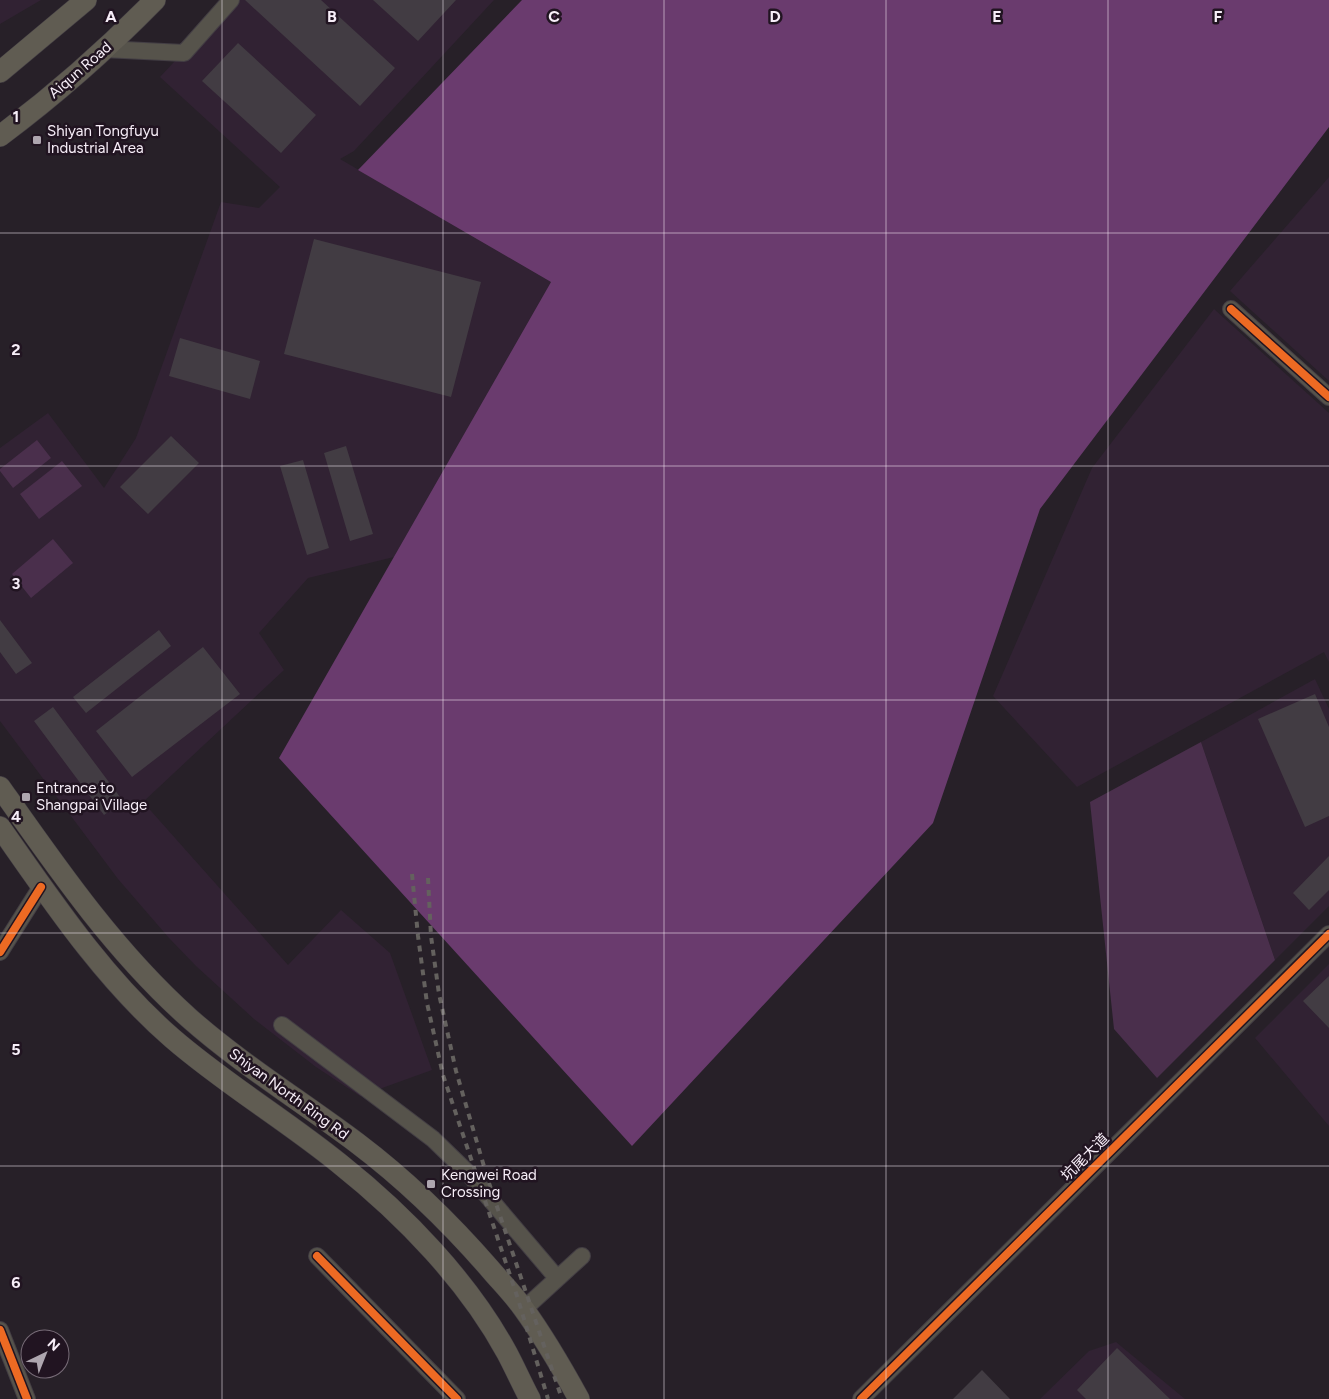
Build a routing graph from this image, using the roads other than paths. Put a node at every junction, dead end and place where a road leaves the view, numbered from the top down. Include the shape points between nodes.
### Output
1 (86, 0) edge
2 (155, 0) edge
3 (231, 0) edge
4 (104, 49) junction
5 (0, 72) edge
6 (0, 136) edge
7 (1232, 309) dead end
8 (1329, 397) edge
9 (0, 787) edge
10 (0, 827) edge
11 (41, 887) junction
12 (1329, 934) edge
13 (0, 952) edge
14 (282, 1025) dead end
15 (317, 1256) dead end
16 (582, 1256) dead end
17 (557, 1278) junction
18 (524, 1309) junction
19 (0, 1330) edge
20 (27, 1399) edge
21 (458, 1399) edge
22 (530, 1399) edge
23 (579, 1399) edge
24 (861, 1399) edge

1 - 5 main road
2 - 4 main road, Aiqun Road
3 - 4 street via 184,53
4 - 6 main road, Aiqun Road
7 - 8 street
9 - 18 main road, Shiyan North Ring Rd via 93,915 144,975 236,1056 404,1181 446,1220
10 - 11 main road, Shiyan North Ring Rd
11 - 13 street
11 - 22 main road, Shiyan North Ring Rd via 124,992 172,1038 340,1164 429,1246 470,1296 506,1352
12 - 24 street, 坑尾大道
14 - 17 street via 434,1139 467,1172
15 - 21 street
16 - 17 street
17 - 18 street
18 - 23 main road, Shiyan North Ring Rd
19 - 20 street

